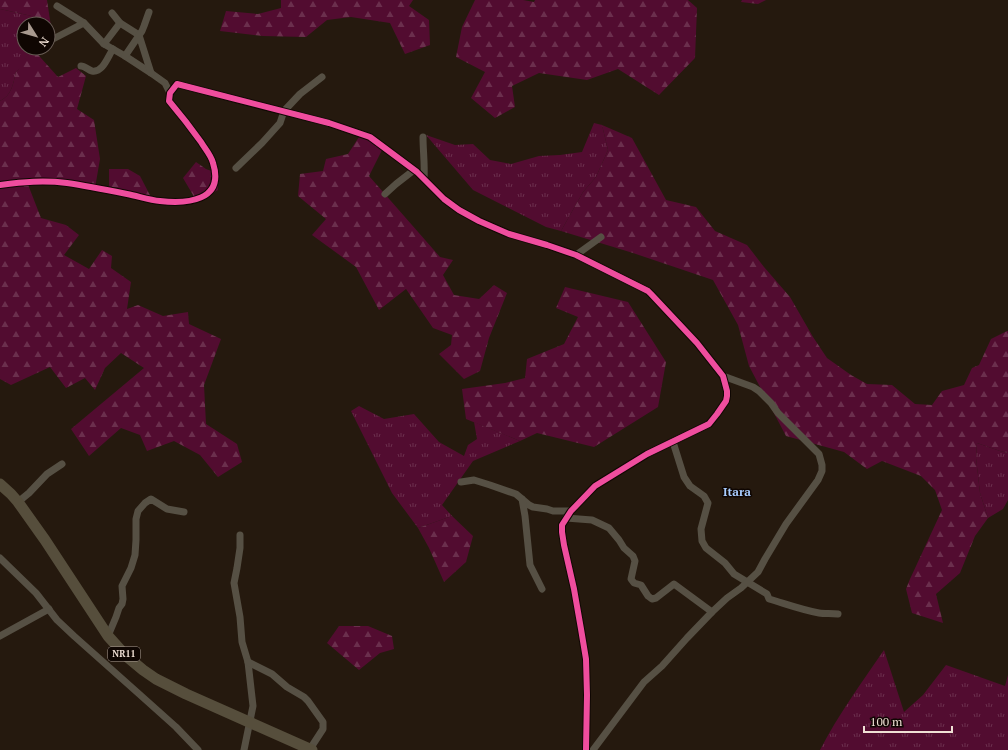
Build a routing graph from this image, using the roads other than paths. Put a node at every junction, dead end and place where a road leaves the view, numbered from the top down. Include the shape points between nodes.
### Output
1 (57, 6) dead end
2 (149, 12) dead end
3 (112, 13) dead end
4 (120, 22) junction
5 (84, 23) junction
6 (139, 35) junction
7 (56, 37) edge
8 (104, 44) junction
9 (113, 49) junction
10 (125, 56) junction
11 (81, 66) dead end
12 (151, 73) junction
13 (322, 77) dead end
14 (170, 93) junction
15 (284, 111) junction
16 (423, 137) dead end
17 (236, 168) dead end
18 (414, 170) junction
19 (424, 179) junction
20 (0, 185) edge
21 (385, 194) dead end
22 (601, 237) dead end
23 (576, 255) junction
24 (722, 376) junction
25 (673, 442) junction
26 (62, 464) dead end
27 (461, 482) dead end
28 (0, 484) edge
29 (522, 499) junction
30 (18, 502) junction
31 (571, 511) junction
32 (184, 512) dead end
33 (566, 518) junction
34 (240, 535) dead end
35 (0, 558) edge
36 (747, 582) junction
37 (542, 589) dead end
38 (49, 609) junction
39 (712, 612) junction
40 (838, 614) dead end
41 (0, 636) edge
42 (108, 636) junction
43 (248, 662) junction
44 (250, 722) junction
45 (311, 749) edge
46 (198, 750) edge
47 (244, 750) edge
48 (586, 750) edge
49 (593, 750) edge

1 - 5 street
2 - 6 street
3 - 4 street
4 - 6 street
4 - 8 street
5 - 7 street
5 - 8 street
6 - 10 street
6 - 12 street
8 - 9 street
9 - 10 street
9 - 11 street via 99,70 89,70
10 - 12 street
12 - 14 street via 165,83
13 - 15 street via 300,94
14 - 15 street via 177,84
14 - 20 street via 169,101 213,162 214,184 206,195 182,201 160,201 66,183 38,181
15 - 17 street via 280,123
15 - 18 street via 370,137
16 - 19 street
18 - 19 street
18 - 21 street
19 - 23 street via 444,199 479,221 508,234
22 - 23 street
23 - 24 street via 648,291 697,342
24 - 25 street via 727,396 717,414 709,424
24 - 36 street via 753,387 759,392 819,454 822,465 818,480 786,524 758,572
25 - 31 street via 647,454 596,486
25 - 36 street via 684,477 708,503 701,529 702,541 706,548 734,574
26 - 30 street via 47,474
27 - 29 street via 474,480 516,494
28 - 30 highway, NR11
29 - 31 street via 529,505 553,511
29 - 37 street via 530,565
30 - 42 highway, NR11
31 - 33 street
32 - 42 street via 166,509 151,499 138,511 135,555 122,586 122,604
33 - 39 street via 592,520 609,528 633,556 635,561 631,579 634,583 642,585 652,599 674,584
33 - 48 street via 562,532 586,659
34 - 43 street via 234,583 242,642
35 - 38 street
36 - 39 street
36 - 40 street via 767,594 769,599 809,611
38 - 41 street
38 - 46 street via 57,620
39 - 49 street via 644,682
42 - 44 highway, NR11 via 125,654 156,678
43 - 44 street via 253,706
43 - 45 street via 272,674 304,697 323,722 323,729
44 - 45 highway, NR11
44 - 47 street

